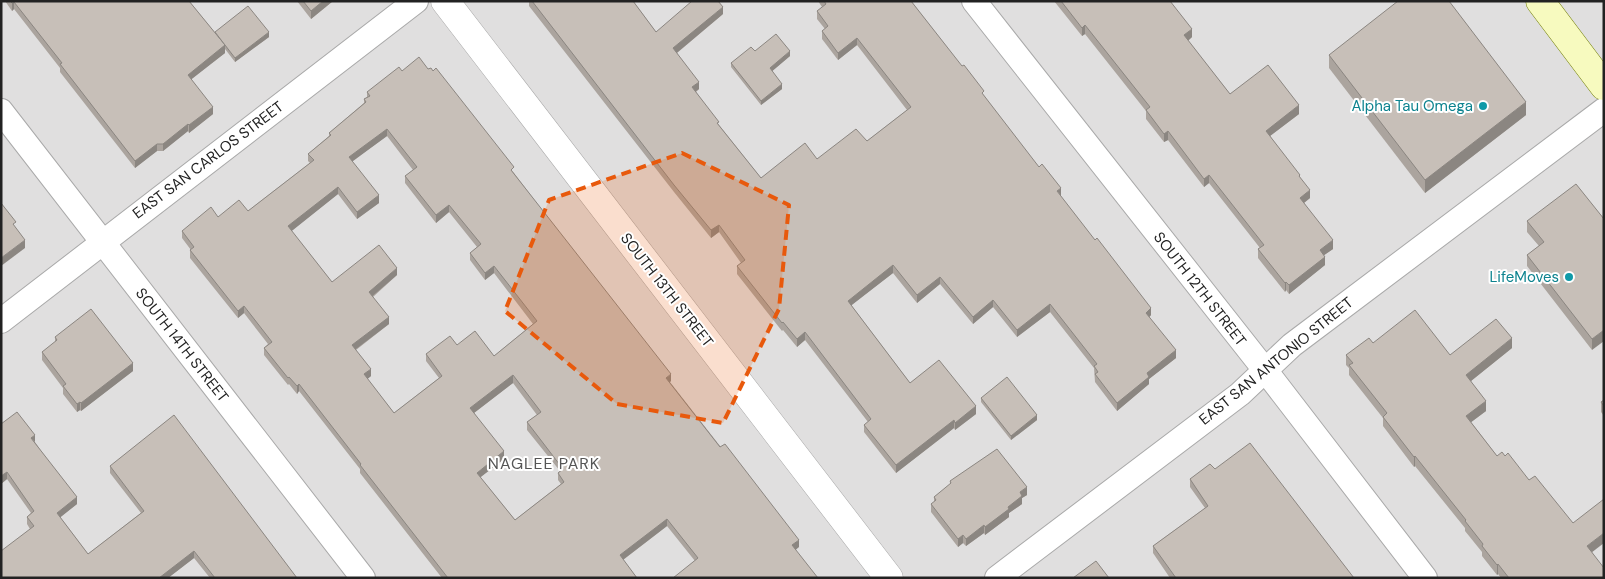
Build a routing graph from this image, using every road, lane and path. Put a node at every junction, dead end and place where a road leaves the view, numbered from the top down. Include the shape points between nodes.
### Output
1 (416, 1) edge
2 (445, 1) edge
3 (974, 1) edge
4 (1540, 1) edge
5 (1604, 86) edge
6 (1604, 110) edge
7 (1, 111) edge
8 (102, 242) junction
9 (1, 321) edge
10 (1265, 370) junction
11 (363, 578) edge
12 (889, 578) edge
13 (997, 578) edge
14 (1425, 578) edge

1 - 8 street, EAST SAN CARLOS STREET
2 - 12 street, SOUTH 13TH STREET
3 - 10 street, SOUTH 12TH STREET
4 - 5 main road
6 - 10 street, EAST SAN ANTONIO STREET via 1292,345
7 - 8 street, SOUTH 14TH STREET
8 - 9 street, EAST SAN CARLOS STREET
8 - 11 street, SOUTH 14TH STREET
10 - 13 street, EAST SAN ANTONIO STREET via 1240,394
10 - 14 street, SOUTH 12TH STREET

